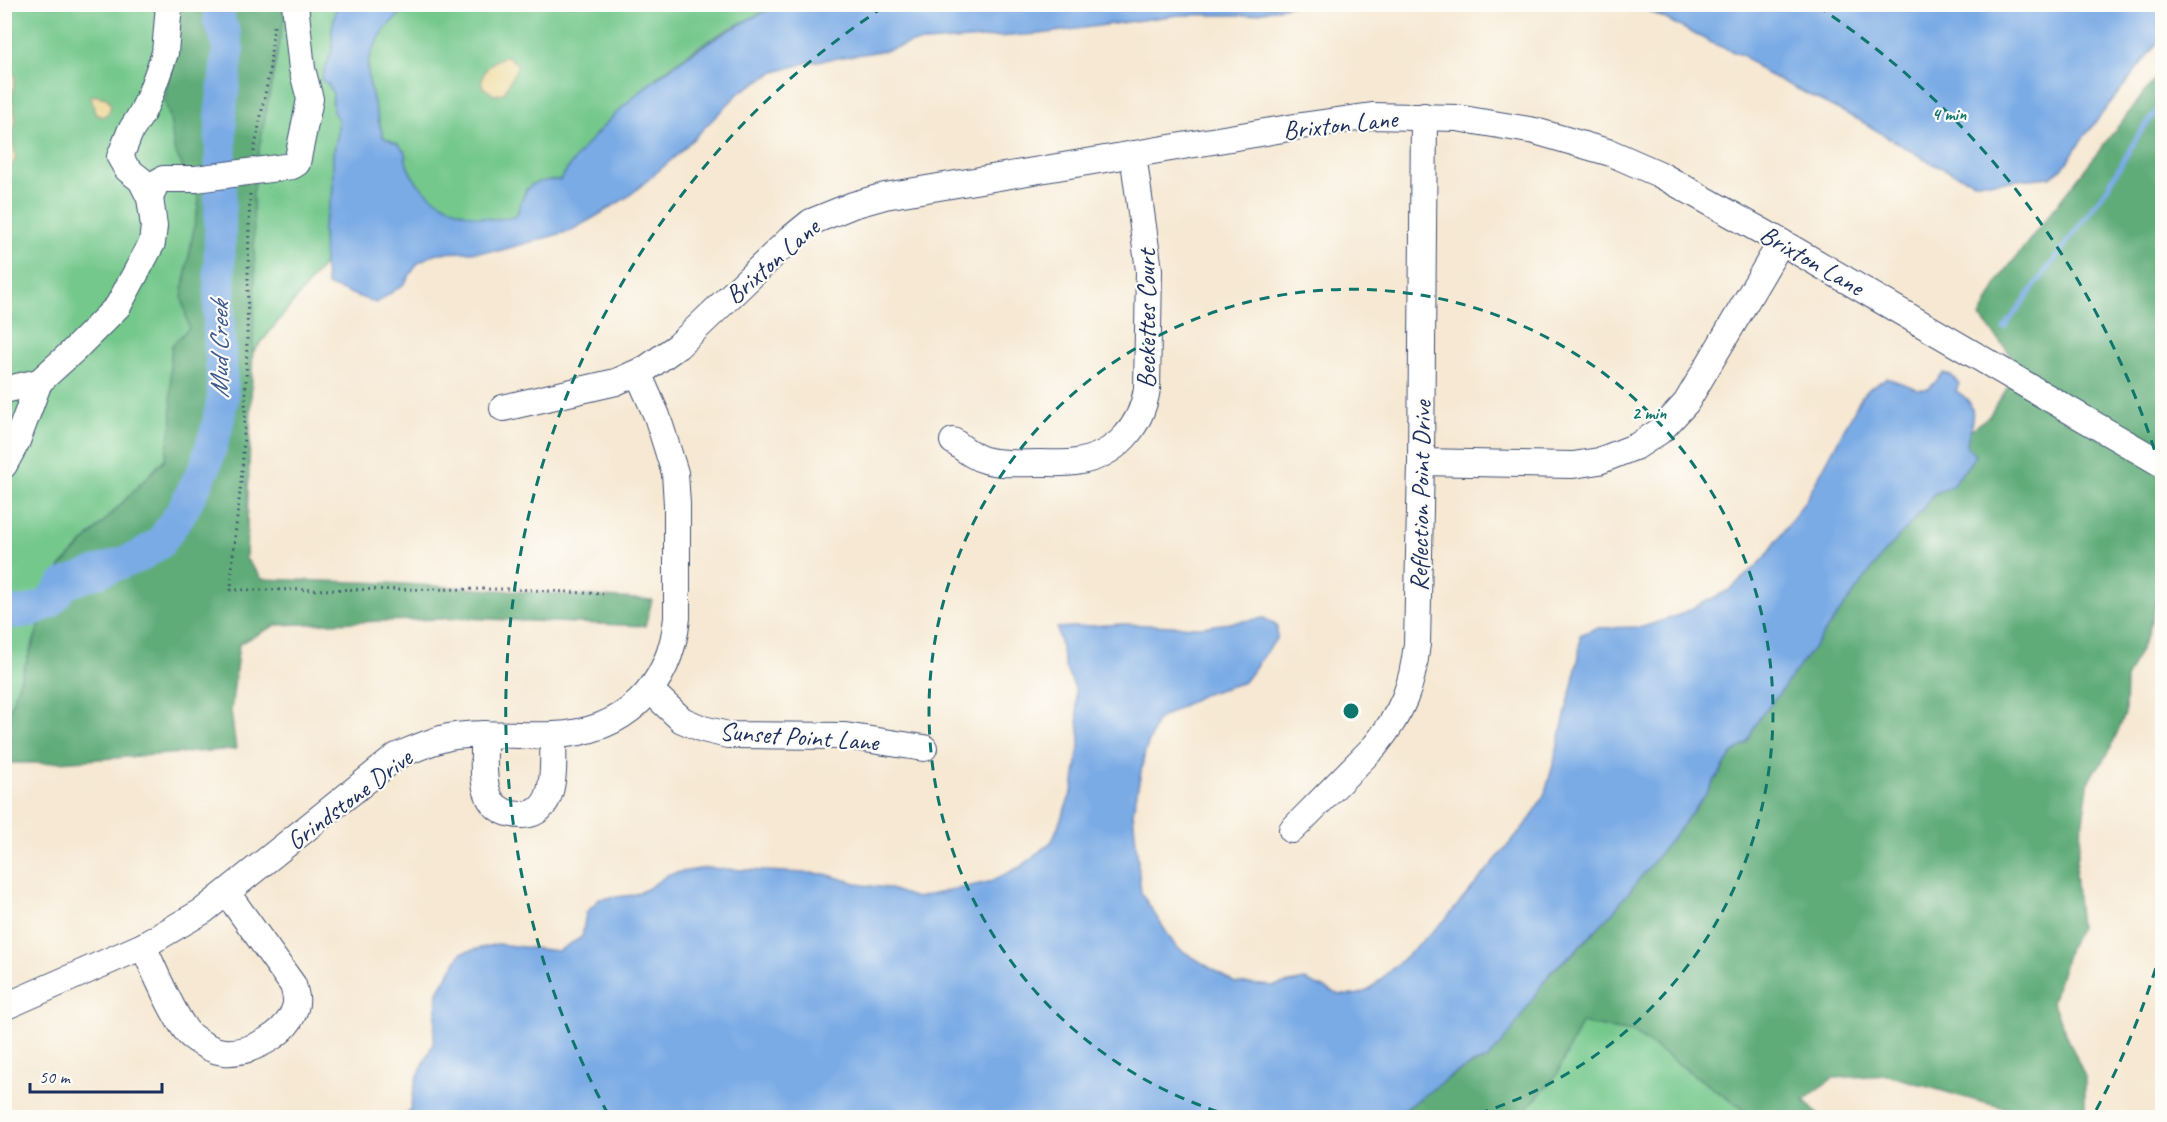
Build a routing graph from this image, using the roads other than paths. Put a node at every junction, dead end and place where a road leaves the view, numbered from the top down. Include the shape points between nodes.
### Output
1 (169, 4) edge
2 (295, 4) edge
3 (1424, 116) junction
4 (1133, 154) junction
5 (149, 187) junction
6 (1781, 242) junction
7 (638, 373) junction
8 (7, 390) edge
9 (35, 393) junction
10 (503, 408) dead end
11 (953, 441) dead end
12 (1421, 462) junction
13 (2163, 464) edge
14 (4, 465) edge
15 (651, 691) junction
16 (484, 734) junction
17 (553, 735) junction
18 (924, 748) dead end
19 (1292, 830) dead end
20 (227, 893) junction
21 (143, 946) junction
22 (4, 1006) edge

1 - 5 street via 163,60 142,113 121,151 123,165
2 - 5 street via 302,69 310,99 295,165 196,179 168,179
3 - 4 street, Brixton Lane via 1372,116
3 - 6 street, Brixton Lane via 1506,125 1611,153 1659,174
3 - 12 street, Reflection Point Drive
4 - 7 street, Brixton Lane via 885,196 829,214 790,238 678,346
4 - 11 street, Beckettes Court via 1149,270 1147,389 1136,425 1116,446 1089,460 1075,462 984,460
5 - 9 street via 152,243 118,306
6 - 12 street via 1686,403 1660,431 1637,446 1599,461 1573,465
6 - 13 street, Brixton Lane
7 - 10 street, Brixton Lane via 616,382
7 - 15 street via 666,442 675,473 677,504 675,636
8 - 9 street
9 - 14 street
12 - 19 street, Reflection Point Drive via 1417,644 1408,693 1398,715 1375,746
15 - 17 street, Grindstone Drive via 607,723 579,733
15 - 18 street, Sunset Point Lane via 682,720 728,735 845,736
16 - 17 street, Grindstone Drive
16 - 17 street via 488,795 498,808 514,815 538,810 546,802 551,791
16 - 20 street, Grindstone Drive via 448,738 397,756
20 - 21 street, Grindstone Drive
20 - 21 street via 293,985 296,1007 270,1038 254,1047 224,1052 200,1042 182,1025
21 - 22 street, Grindstone Drive

